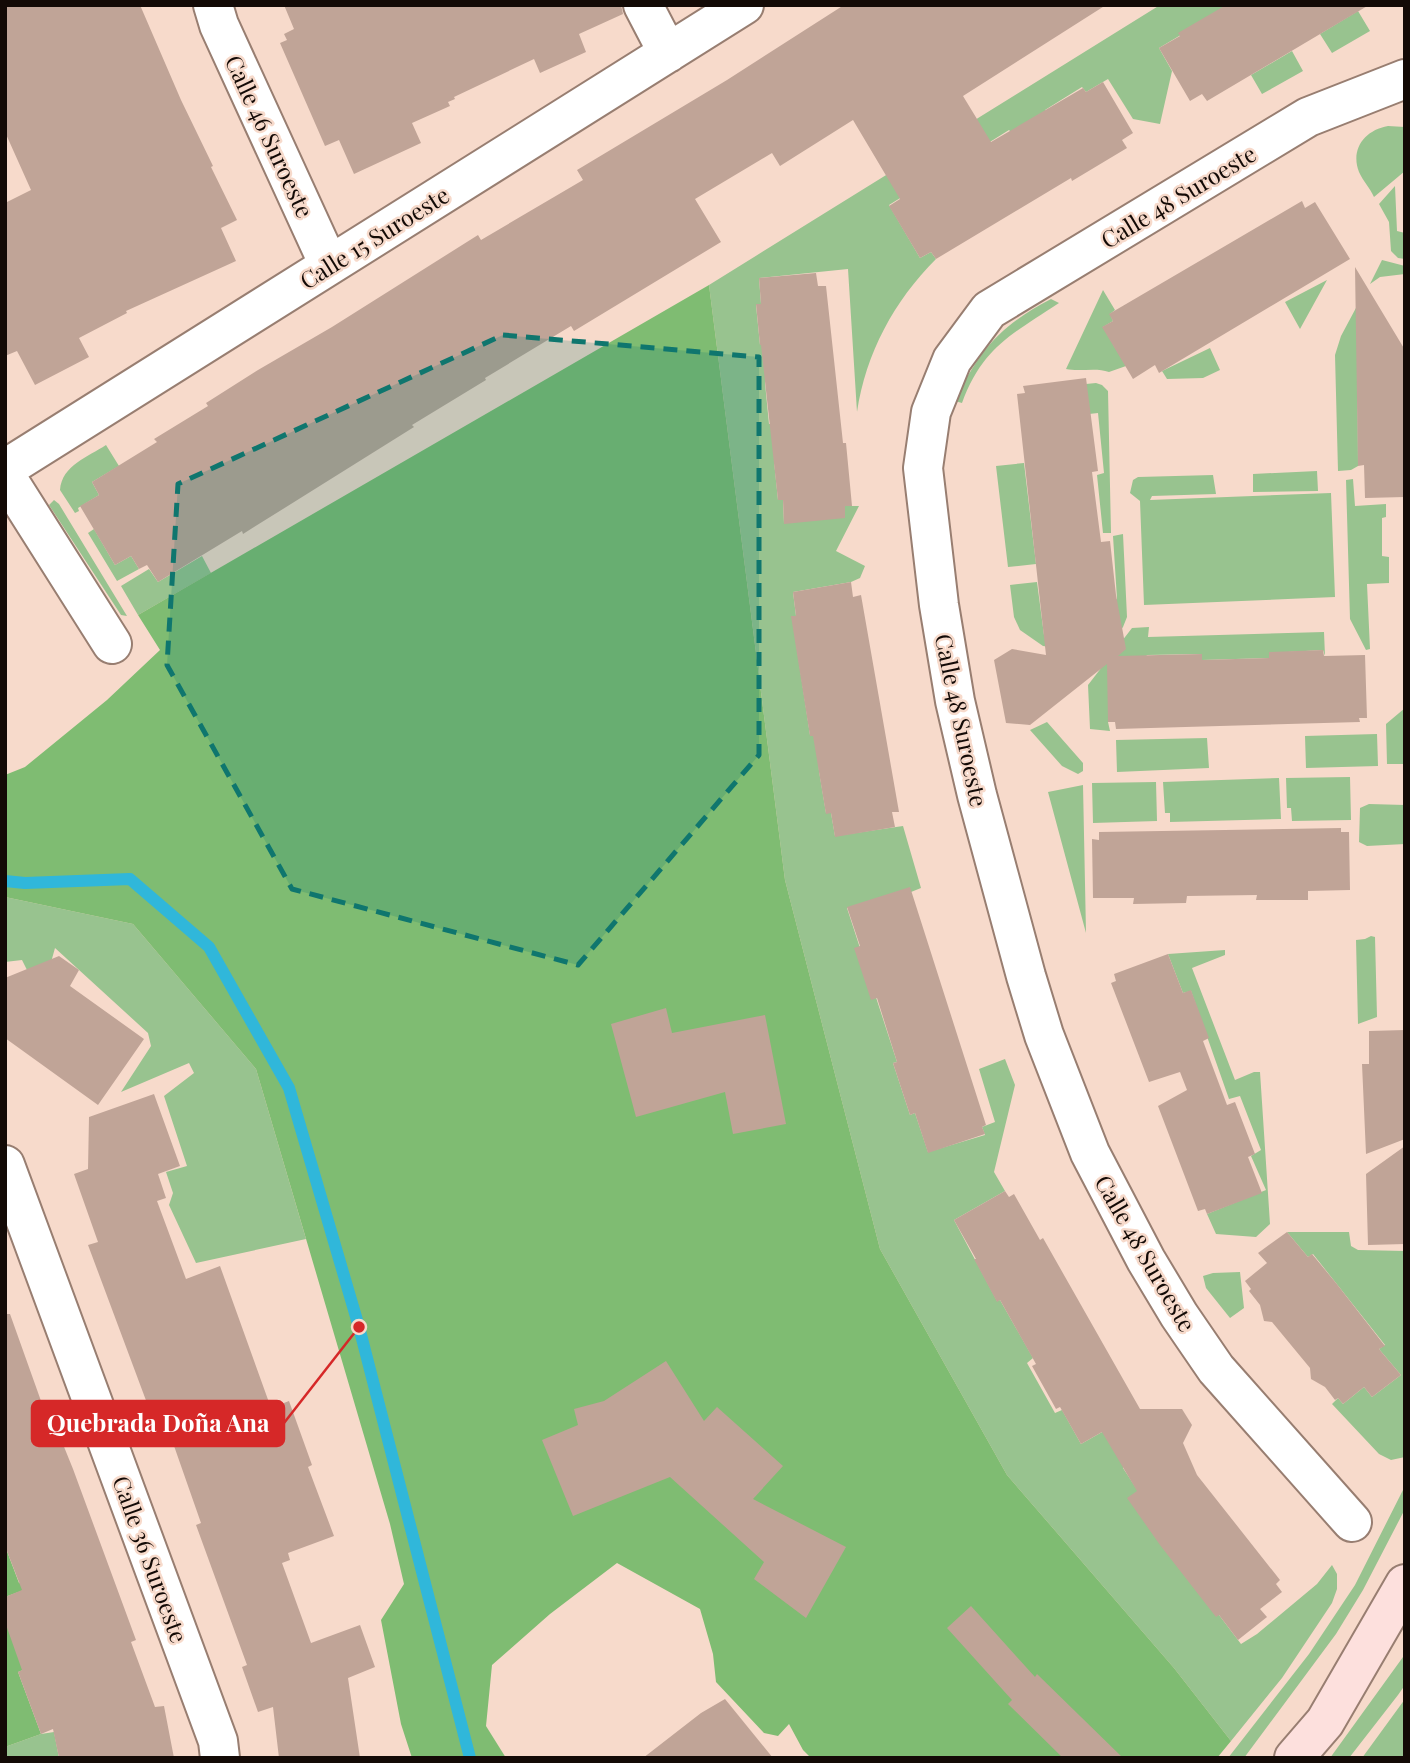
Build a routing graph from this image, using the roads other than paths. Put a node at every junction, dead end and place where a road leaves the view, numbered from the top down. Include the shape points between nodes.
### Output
1 (213, 5) edge
2 (643, 5) edge
3 (744, 5) edge
4 (668, 53) junction
5 (1405, 79) edge
6 (329, 265) junction
7 (5, 469) edge
8 (5, 475) edge
9 (112, 643) dead end
10 (5, 1165) edge
11 (1352, 1522) dead end
12 (1405, 1584) edge
13 (220, 1758) edge
14 (1294, 1758) edge

1 - 6 street, Calle 46 Suroeste
2 - 4 street
3 - 4 street, Calle 15 Suroeste
4 - 6 street, Calle 15 Suroeste
5 - 11 street, Calle 48 Suroeste via 1308,117 989,310 952,360 931,412 923,467 939,606 976,795 1040,1023 1090,1153 1146,1260 1216,1369
6 - 7 street, Calle 15 Suroeste
8 - 9 street
10 - 13 street, Calle 36 Suroeste via 218,1741
12 - 14 street via 1325,1722

